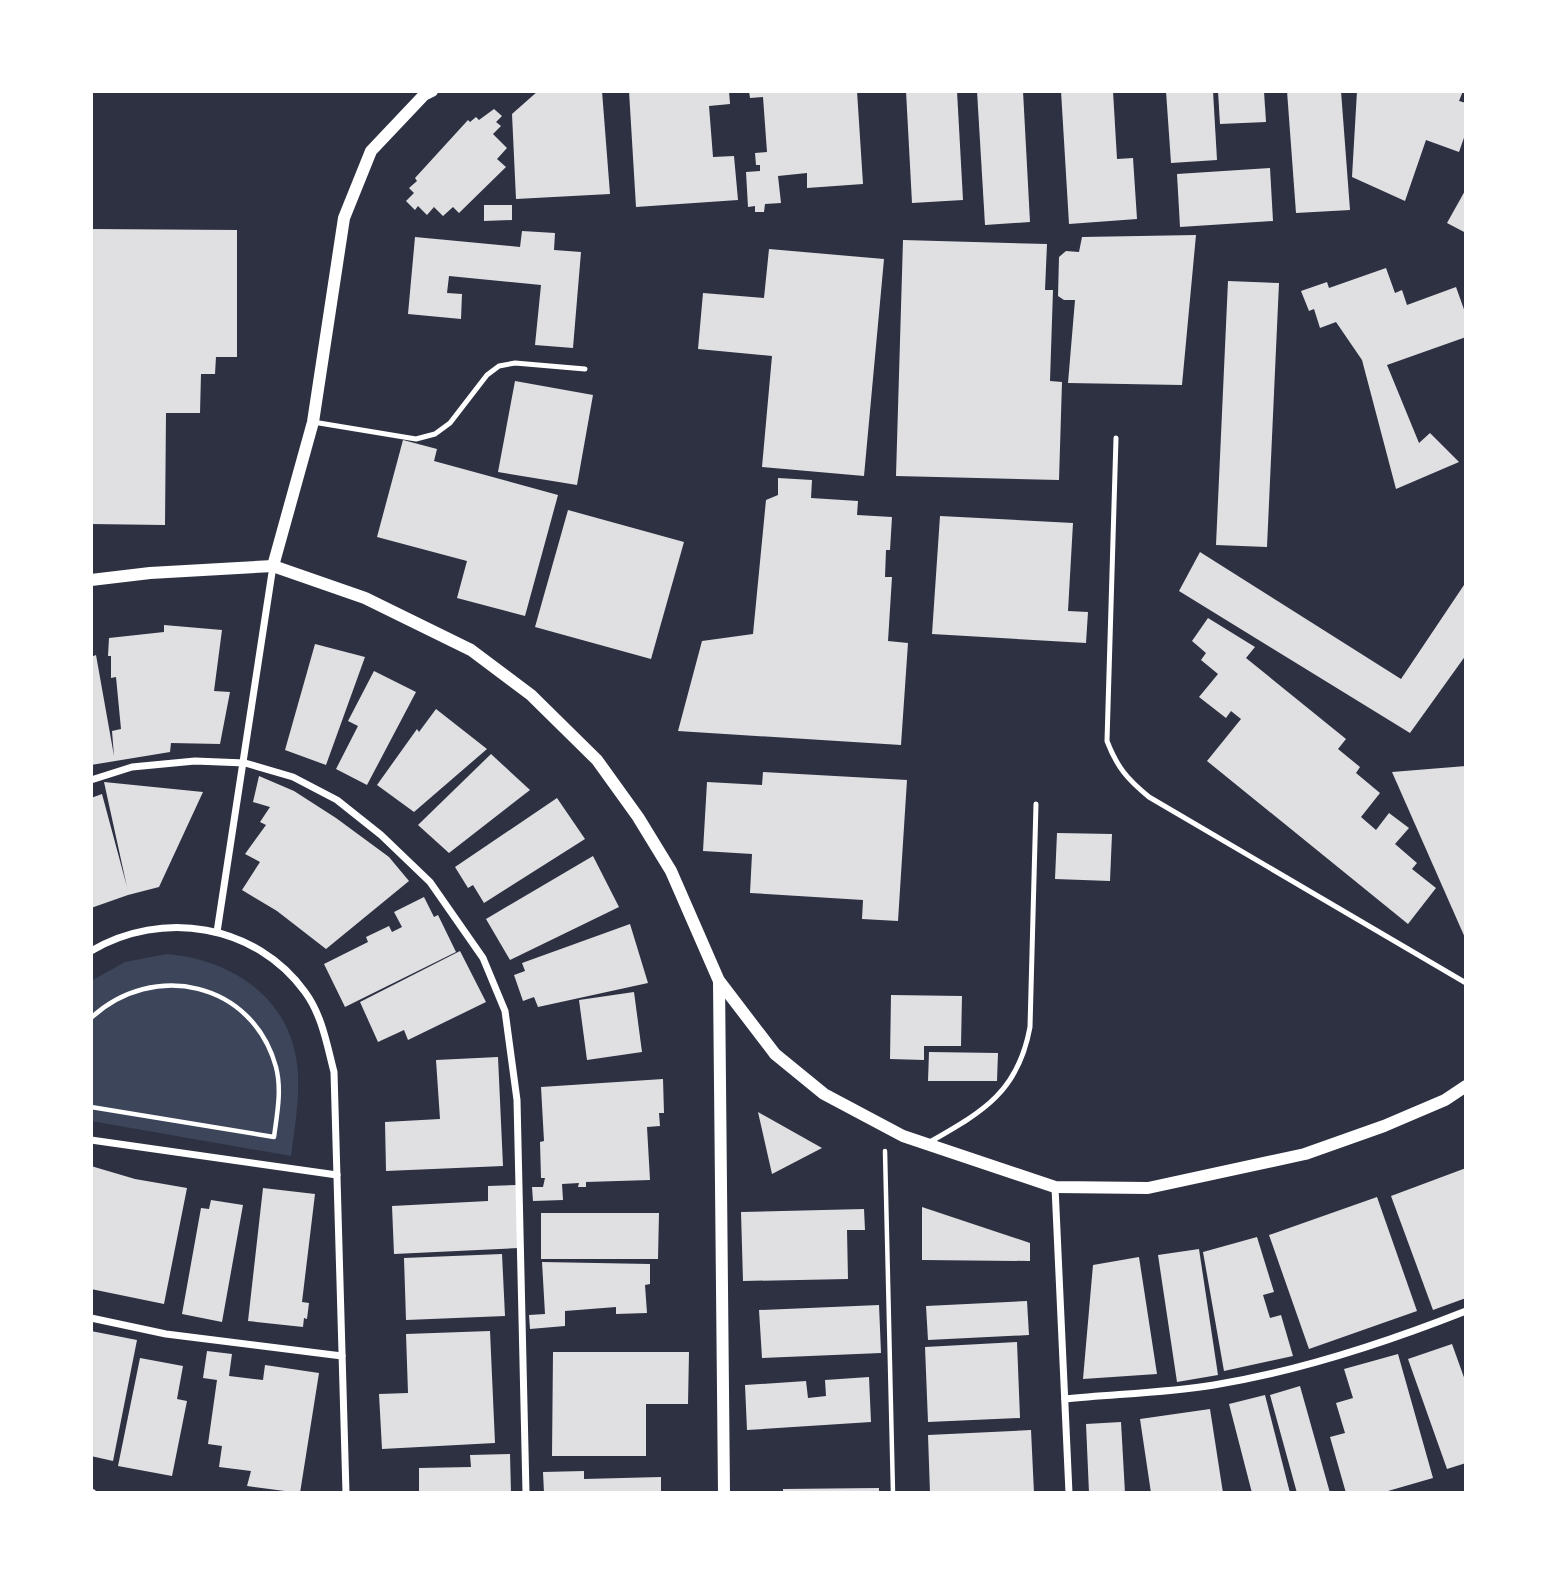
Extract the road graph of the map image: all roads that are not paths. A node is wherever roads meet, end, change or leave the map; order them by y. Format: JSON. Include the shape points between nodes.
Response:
{"nodes":[{"id":1,"x":432,"y":91,"type":"edge"},
{"id":2,"x":585,"y":369,"type":"dead end"},
{"id":3,"x":313,"y":422,"type":"junction"},
{"id":4,"x":1116,"y":438,"type":"dead end"},
{"id":5,"x":273,"y":566,"type":"junction"},
{"id":6,"x":91,"y":580,"type":"edge"},
{"id":7,"x":245,"y":763,"type":"junction"},
{"id":8,"x":91,"y":780,"type":"edge"},
{"id":9,"x":1036,"y":804,"type":"dead end"},
{"id":10,"x":217,"y":932,"type":"junction"},
{"id":11,"x":91,"y":951,"type":"edge"},
{"id":12,"x":719,"y":981,"type":"junction"},
{"id":13,"x":1466,"y":983,"type":"edge"},
{"id":14,"x":1466,"y":1086,"type":"edge"},
{"id":15,"x":91,"y":1140,"type":"edge"},
{"id":16,"x":926,"y":1144,"type":"junction"},
{"id":17,"x":337,"y":1175,"type":"junction"},
{"id":18,"x":1055,"y":1187,"type":"junction"},
{"id":19,"x":1466,"y":1311,"type":"edge"},
{"id":20,"x":91,"y":1318,"type":"edge"},
{"id":21,"x":342,"y":1356,"type":"junction"},
{"id":22,"x":1065,"y":1399,"type":"junction"},
{"id":23,"x":346,"y":1493,"type":"edge"},
{"id":24,"x":526,"y":1493,"type":"edge"},
{"id":25,"x":724,"y":1493,"type":"edge"},
{"id":26,"x":1069,"y":1493,"type":"edge"}],
"edges":[{"from":1,"to":3,"type":"street","via":[[371,151],[344,218]]},
{"from":2,"to":3,"type":"lane","via":[[515,363],[499,366],[450,423],[435,434],[416,439]]},
{"from":3,"to":5,"type":"street"},
{"from":4,"to":13,"type":"lane","via":[[1107,741],[1116,765],[1149,797]]},
{"from":5,"to":6,"type":"street"},
{"from":5,"to":7,"type":"street"},
{"from":5,"to":12,"type":"street","via":[[365,598],[471,650],[531,695],[597,760],[638,817],[671,871]]},
{"from":7,"to":8,"type":"street","via":[[195,761],[132,767]]},
{"from":7,"to":10,"type":"street"},
{"from":7,"to":24,"type":"street","via":[[293,777],[337,800],[391,844],[430,883],[483,958],[505,1011],[517,1100]]},
{"from":9,"to":16,"type":"lane","via":[[1026,1051],[1016,1074],[991,1101]]},
{"from":10,"to":11,"type":"street","via":[[148,929]]},
{"from":10,"to":17,"type":"street","via":[[249,944],[282,965],[307,994],[324,1031],[334,1072]]},
{"from":12,"to":16,"type":"street","via":[[775,1054],[824,1094]]},
{"from":12,"to":25,"type":"street"},
{"from":14,"to":18,"type":"street","via":[[1384,1126],[1305,1154],[1148,1188]]},
{"from":15,"to":17,"type":"street"},
{"from":16,"to":18,"type":"street"},
{"from":17,"to":21,"type":"street"},
{"from":18,"to":22,"type":"street"},
{"from":19,"to":22,"type":"street","via":[[1295,1368],[1213,1385]]},
{"from":20,"to":21,"type":"street","via":[[166,1334]]},
{"from":21,"to":23,"type":"street"},
{"from":22,"to":26,"type":"street"}]}
